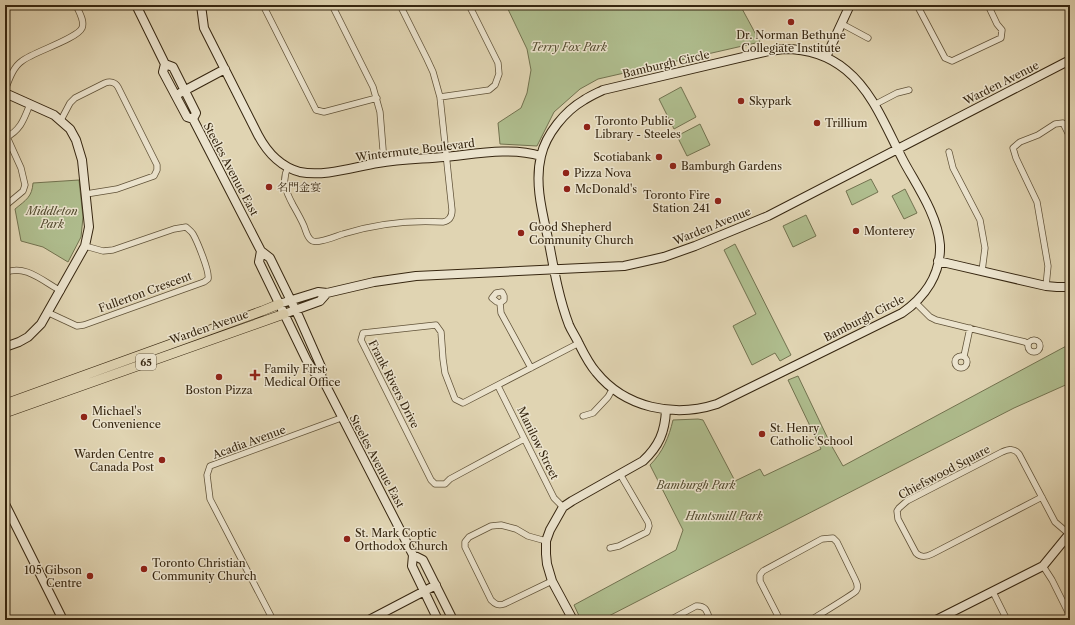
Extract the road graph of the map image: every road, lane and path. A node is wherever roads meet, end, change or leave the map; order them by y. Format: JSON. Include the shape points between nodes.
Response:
{"nodes":[{"id":1,"x":76,"y":5,"type":"edge"},
{"id":2,"x":136,"y":5,"type":"edge"},
{"id":3,"x":201,"y":5,"type":"edge"},
{"id":4,"x":264,"y":5,"type":"edge"},
{"id":5,"x":332,"y":5,"type":"edge"},
{"id":6,"x":400,"y":5,"type":"edge"},
{"id":7,"x":469,"y":5,"type":"edge"},
{"id":8,"x":850,"y":5,"type":"edge"},
{"id":9,"x":917,"y":5,"type":"edge"},
{"id":10,"x":988,"y":5,"type":"edge"},
{"id":11,"x":842,"y":24,"type":"junction"},
{"id":12,"x":868,"y":38,"type":"dead end"},
{"id":13,"x":826,"y":57,"type":"junction"},
{"id":14,"x":1070,"y":60,"type":"edge"},
{"id":15,"x":165,"y":64,"type":"junction"},
{"id":16,"x":225,"y":69,"type":"junction"},
{"id":17,"x":184,"y":90,"type":"junction"},
{"id":18,"x":908,"y":90,"type":"dead end"},
{"id":19,"x":5,"y":91,"type":"edge"},
{"id":20,"x":175,"y":95,"type":"junction"},
{"id":21,"x":440,"y":97,"type":"junction"},
{"id":22,"x":377,"y":98,"type":"junction"},
{"id":23,"x":30,"y":104,"type":"junction"},
{"id":24,"x":874,"y":105,"type":"junction"},
{"id":25,"x":193,"y":119,"type":"junction"},
{"id":26,"x":61,"y":120,"type":"junction"},
{"id":27,"x":6,"y":137,"type":"edge"},
{"id":28,"x":1070,"y":137,"type":"edge"},
{"id":29,"x":898,"y":149,"type":"junction"},
{"id":30,"x":949,"y":152,"type":"dead end"},
{"id":31,"x":541,"y":156,"type":"junction"},
{"id":32,"x":446,"y":157,"type":"junction"},
{"id":33,"x":384,"y":162,"type":"junction"},
{"id":34,"x":288,"y":167,"type":"junction"},
{"id":35,"x":86,"y":194,"type":"junction"},
{"id":36,"x":5,"y":206,"type":"edge"},
{"id":37,"x":85,"y":246,"type":"junction"},
{"id":38,"x":261,"y":250,"type":"junction"},
{"id":39,"x":938,"y":261,"type":"junction"},
{"id":40,"x":554,"y":269,"type":"junction"},
{"id":41,"x":982,"y":271,"type":"junction"},
{"id":42,"x":5,"y":273,"type":"edge"},
{"id":43,"x":1046,"y":286,"type":"junction"},
{"id":44,"x":1070,"y":287,"type":"edge"},
{"id":45,"x":60,"y":291,"type":"junction"},
{"id":46,"x":327,"y":293,"type":"junction"},
{"id":47,"x":290,"y":300,"type":"junction"},
{"id":48,"x":500,"y":303,"type":"dead end"},
{"id":49,"x":916,"y":303,"type":"junction"},
{"id":50,"x":279,"y":304,"type":"junction"},
{"id":51,"x":295,"y":310,"type":"junction"},
{"id":52,"x":49,"y":313,"type":"junction"},
{"id":53,"x":284,"y":314,"type":"junction"},
{"id":54,"x":970,"y":328,"type":"junction"},
{"id":55,"x":579,"y":343,"type":"junction"},
{"id":56,"x":1028,"y":344,"type":"dead end"},
{"id":57,"x":5,"y":347,"type":"edge"},
{"id":58,"x":964,"y":356,"type":"dead end"},
{"id":59,"x":531,"y":368,"type":"junction"},
{"id":60,"x":321,"y":376,"type":"junction"},
{"id":61,"x":498,"y":386,"type":"junction"},
{"id":62,"x":50,"y":388,"type":"junction"},
{"id":63,"x":613,"y":388,"type":"junction"},
{"id":64,"x":49,"y":397,"type":"junction"},
{"id":65,"x":5,"y":404,"type":"edge"},
{"id":66,"x":666,"y":410,"type":"junction"},
{"id":67,"x":5,"y":413,"type":"edge"},
{"id":68,"x":583,"y":416,"type":"dead end"},
{"id":69,"x":341,"y":418,"type":"junction"},
{"id":70,"x":1070,"y":419,"type":"edge"},
{"id":71,"x":1070,"y":427,"type":"edge"},
{"id":72,"x":524,"y":440,"type":"junction"},
{"id":73,"x":620,"y":474,"type":"junction"},
{"id":74,"x":1042,"y":497,"type":"junction"},
{"id":75,"x":563,"y":507,"type":"junction"},
{"id":76,"x":6,"y":508,"type":"edge"},
{"id":77,"x":1069,"y":533,"type":"edge"},
{"id":78,"x":546,"y":542,"type":"junction"},
{"id":79,"x":610,"y":548,"type":"dead end"},
{"id":80,"x":413,"y":555,"type":"junction"},
{"id":81,"x":1042,"y":566,"type":"junction"},
{"id":82,"x":552,"y":580,"type":"junction"},
{"id":83,"x":436,"y":585,"type":"junction"},
{"id":84,"x":424,"y":591,"type":"junction"},
{"id":85,"x":993,"y":592,"type":"junction"},
{"id":86,"x":1070,"y":616,"type":"edge"},
{"id":87,"x":63,"y":620,"type":"edge"},
{"id":88,"x":273,"y":620,"type":"edge"},
{"id":89,"x":369,"y":620,"type":"edge"},
{"id":90,"x":438,"y":620,"type":"edge"},
{"id":91,"x":453,"y":620,"type":"edge"},
{"id":92,"x":573,"y":620,"type":"edge"},
{"id":93,"x":670,"y":620,"type":"edge"},
{"id":94,"x":710,"y":620,"type":"edge"},
{"id":95,"x":780,"y":620,"type":"edge"},
{"id":96,"x":811,"y":620,"type":"edge"},
{"id":97,"x":936,"y":620,"type":"edge"},
{"id":98,"x":1007,"y":620,"type":"edge"}],
"edges":[{"from":1,"to":19,"type":"street","via":[[82,17],[81,30],[68,39],[23,60],[13,72]]},
{"from":2,"to":15,"type":"street","name":"Steeles Avenue East"},
{"from":3,"to":16,"type":"street","name":"Wintermute Boulevard","via":[[204,28]]},
{"from":4,"to":22,"type":"street","via":[[316,110],[324,112]]},
{"from":5,"to":22,"type":"street"},
{"from":6,"to":21,"type":"street","via":[[430,66]]},
{"from":7,"to":21,"type":"street","via":[[498,63],[499,74],[495,85],[489,90]]},
{"from":8,"to":11,"type":"street"},
{"from":9,"to":10,"type":"street","via":[[945,58],[952,61],[1001,38],[1002,30]]},
{"from":11,"to":12,"type":"street"},
{"from":11,"to":13,"type":"street"},
{"from":13,"to":24,"type":"street","name":"Bamburgh Circle","via":[[858,81]]},
{"from":13,"to":31,"type":"street","name":"Bamburgh Circle","via":[[799,50],[769,51],[603,90],[572,109],[554,127]]},
{"from":14,"to":29,"type":"street","name":"Warden Avenue"},
{"from":15,"to":17,"type":"street","name":"Steeles Avenue East","via":[[173,67]]},
{"from":15,"to":20,"type":"street","name":"Steeles Avenue East","via":[[163,72]]},
{"from":16,"to":17,"type":"street"},
{"from":16,"to":34,"type":"street","name":"Wintermute Boulevard","via":[[261,142],[272,156]]},
{"from":17,"to":20,"type":"street"},
{"from":17,"to":25,"type":"street","name":"Steeles Avenue East","via":[[196,113]]},
{"from":18,"to":24,"type":"street"},
{"from":19,"to":23,"type":"street"},
{"from":20,"to":25,"type":"street","name":"Steeles Avenue East","via":[[187,117]]},
{"from":21,"to":32,"type":"street"},
{"from":22,"to":33,"type":"street"},
{"from":23,"to":26,"type":"street","via":[[46,110]]},
{"from":23,"to":27,"type":"street","via":[[21,126]]},
{"from":24,"to":29,"type":"street","name":"Bamburgh Circle"},
{"from":25,"to":38,"type":"street","name":"Steeles Avenue East"},
{"from":26,"to":35,"type":"street","via":[[70,129],[80,150]]},
{"from":26,"to":35,"type":"street","via":[[75,98],[109,81],[113,82],[118,87],[157,165],[154,176],[117,188]]},
{"from":27,"to":36,"type":"street","via":[[21,168],[25,185]]},
{"from":28,"to":43,"type":"street","via":[[1062,123],[1055,124],[1038,135],[1017,143],[1013,148],[1037,202],[1048,266]]},
{"from":29,"to":39,"type":"street","name":"Bamburgh Circle","via":[[936,222],[940,245]]},
{"from":29,"to":40,"type":"street","name":"Warden Avenue","via":[[768,216],[664,258],[624,266]]},
{"from":30,"to":41,"type":"street","via":[[953,168],[980,220],[986,248]]},
{"from":31,"to":32,"type":"street","name":"Wintermute Boulevard","via":[[489,152]]},
{"from":31,"to":40,"type":"street","name":"Bamburgh Circle","via":[[538,182]]},
{"from":32,"to":33,"type":"street","name":"Wintermute Boulevard"},
{"from":32,"to":34,"type":"street","via":[[452,212],[448,220],[384,225],[352,231],[318,242],[311,240],[307,235],[286,192],[284,178]]},
{"from":33,"to":34,"type":"street","name":"Wintermute Boulevard","via":[[322,173],[308,173]]},
{"from":35,"to":37,"type":"street","via":[[89,227]]},
{"from":37,"to":45,"type":"street"},
{"from":37,"to":52,"type":"street","name":"Fullerton Crescent","via":[[103,251],[113,250],[174,229],[186,228],[193,234],[209,276],[195,285],[84,325],[77,326]]},
{"from":38,"to":47,"type":"street","name":"Steeles Avenue East","via":[[270,258]]},
{"from":38,"to":50,"type":"street","name":"Steeles Avenue East","via":[[259,262]]},
{"from":39,"to":41,"type":"street"},
{"from":39,"to":49,"type":"street","name":"Bamburgh Circle","via":[[934,280]]},
{"from":40,"to":46,"type":"street","name":"Warden Avenue","via":[[401,277]]},
{"from":40,"to":55,"type":"street","name":"Bamburgh Circle","via":[[565,313]]},
{"from":41,"to":43,"type":"street"},
{"from":42,"to":45,"type":"street","via":[[21,270]]},
{"from":43,"to":44,"type":"street"},
{"from":45,"to":52,"type":"street"},
{"from":46,"to":47,"type":"street","name":"Warden Avenue","via":[[318,292]]},
{"from":46,"to":51,"type":"street","name":"Warden Avenue","via":[[320,301]]},
{"from":47,"to":50,"type":"street","name":"Warden Avenue","number":"65"},
{"from":47,"to":51,"type":"street","name":"Steeles Avenue East"},
{"from":48,"to":59,"type":"street","via":[[503,319]]},
{"from":49,"to":54,"type":"street","via":[[933,318]]},
{"from":49,"to":66,"type":"street","name":"Bamburgh Circle","via":[[902,313],[841,344],[717,404],[692,410]]},
{"from":50,"to":53,"type":"street","name":"Steeles Avenue East"},
{"from":50,"to":62,"type":"main road","name":"Warden Avenue","number":"65"},
{"from":51,"to":53,"type":"street","name":"Warden Avenue"},
{"from":51,"to":60,"type":"street","name":"Steeles Avenue East","via":[[322,369]]},
{"from":52,"to":57,"type":"street","via":[[28,337]]},
{"from":53,"to":60,"type":"street","name":"Steeles Avenue East","via":[[307,361],[314,372]]},
{"from":53,"to":64,"type":"main road","name":"Warden Avenue","number":"65"},
{"from":54,"to":56,"type":"street"},
{"from":54,"to":58,"type":"street"},
{"from":55,"to":59,"type":"street","name":"Frank Rivers Drive"},
{"from":55,"to":63,"type":"street","name":"Bamburgh Circle","via":[[595,371]]},
{"from":59,"to":61,"type":"street","name":"Frank Rivers Drive"},
{"from":60,"to":69,"type":"street","name":"Steeles Avenue East"},
{"from":61,"to":72,"type":"street","name":"Manilow Street"},
{"from":61,"to":72,"type":"street","name":"Frank Rivers Drive","via":[[466,402],[457,401],[445,373],[441,332],[436,325],[363,333],[361,340],[435,484],[445,484]]},
{"from":62,"to":64,"type":"street"},
{"from":62,"to":65,"type":"main road","name":"Warden Avenue","number":"65"},
{"from":63,"to":66,"type":"street","name":"Bamburgh Circle","via":[[638,403]]},
{"from":63,"to":68,"type":"street","via":[[593,413]]},
{"from":64,"to":67,"type":"main road","name":"Warden Avenue","number":"65"},
{"from":66,"to":73,"type":"street","via":[[664,429],[656,446],[643,461]]},
{"from":69,"to":80,"type":"street","name":"Steeles Avenue East"},
{"from":69,"to":88,"type":"street","name":"Acadia Avenue","via":[[210,466],[207,475],[210,499]]},
{"from":70,"to":71,"type":"street"},
{"from":72,"to":75,"type":"street","name":"Manilow Street","via":[[554,498]]},
{"from":73,"to":75,"type":"street"},
{"from":73,"to":79,"type":"street","via":[[649,526],[647,532]]},
{"from":74,"to":74,"type":"street","name":"Chiefswood Square","via":[[1019,454],[1016,450],[1009,449],[907,501],[899,508],[898,519],[916,553],[924,557]]},
{"from":74,"to":77,"type":"street","name":"Chiefswood Square","via":[[1055,522]]},
{"from":75,"to":78,"type":"street"},
{"from":76,"to":87,"type":"street"},
{"from":77,"to":81,"type":"street"},
{"from":78,"to":82,"type":"street","via":[[547,564]]},
{"from":78,"to":82,"type":"street","via":[[528,536],[516,528],[501,525],[491,526],[469,537],[465,547],[491,600],[498,605]]},
{"from":80,"to":83,"type":"street","name":"Steeles Avenue East","via":[[423,560]]},
{"from":80,"to":84,"type":"street","name":"Steeles Avenue East","via":[[412,566]]},
{"from":81,"to":85,"type":"street"},
{"from":81,"to":86,"type":"street"},
{"from":82,"to":92,"type":"street"},
{"from":83,"to":84,"type":"street"},
{"from":83,"to":91,"type":"street","name":"Steeles Avenue East"},
{"from":84,"to":89,"type":"street"},
{"from":84,"to":90,"type":"street","name":"Steeles Avenue East"},
{"from":85,"to":97,"type":"street"},
{"from":85,"to":98,"type":"street"},
{"from":93,"to":94,"type":"street","via":[[700,605],[705,608]]},
{"from":95,"to":96,"type":"street","via":[[760,581],[760,575],[763,571],[829,537],[838,542],[858,585],[852,595]]}]}
